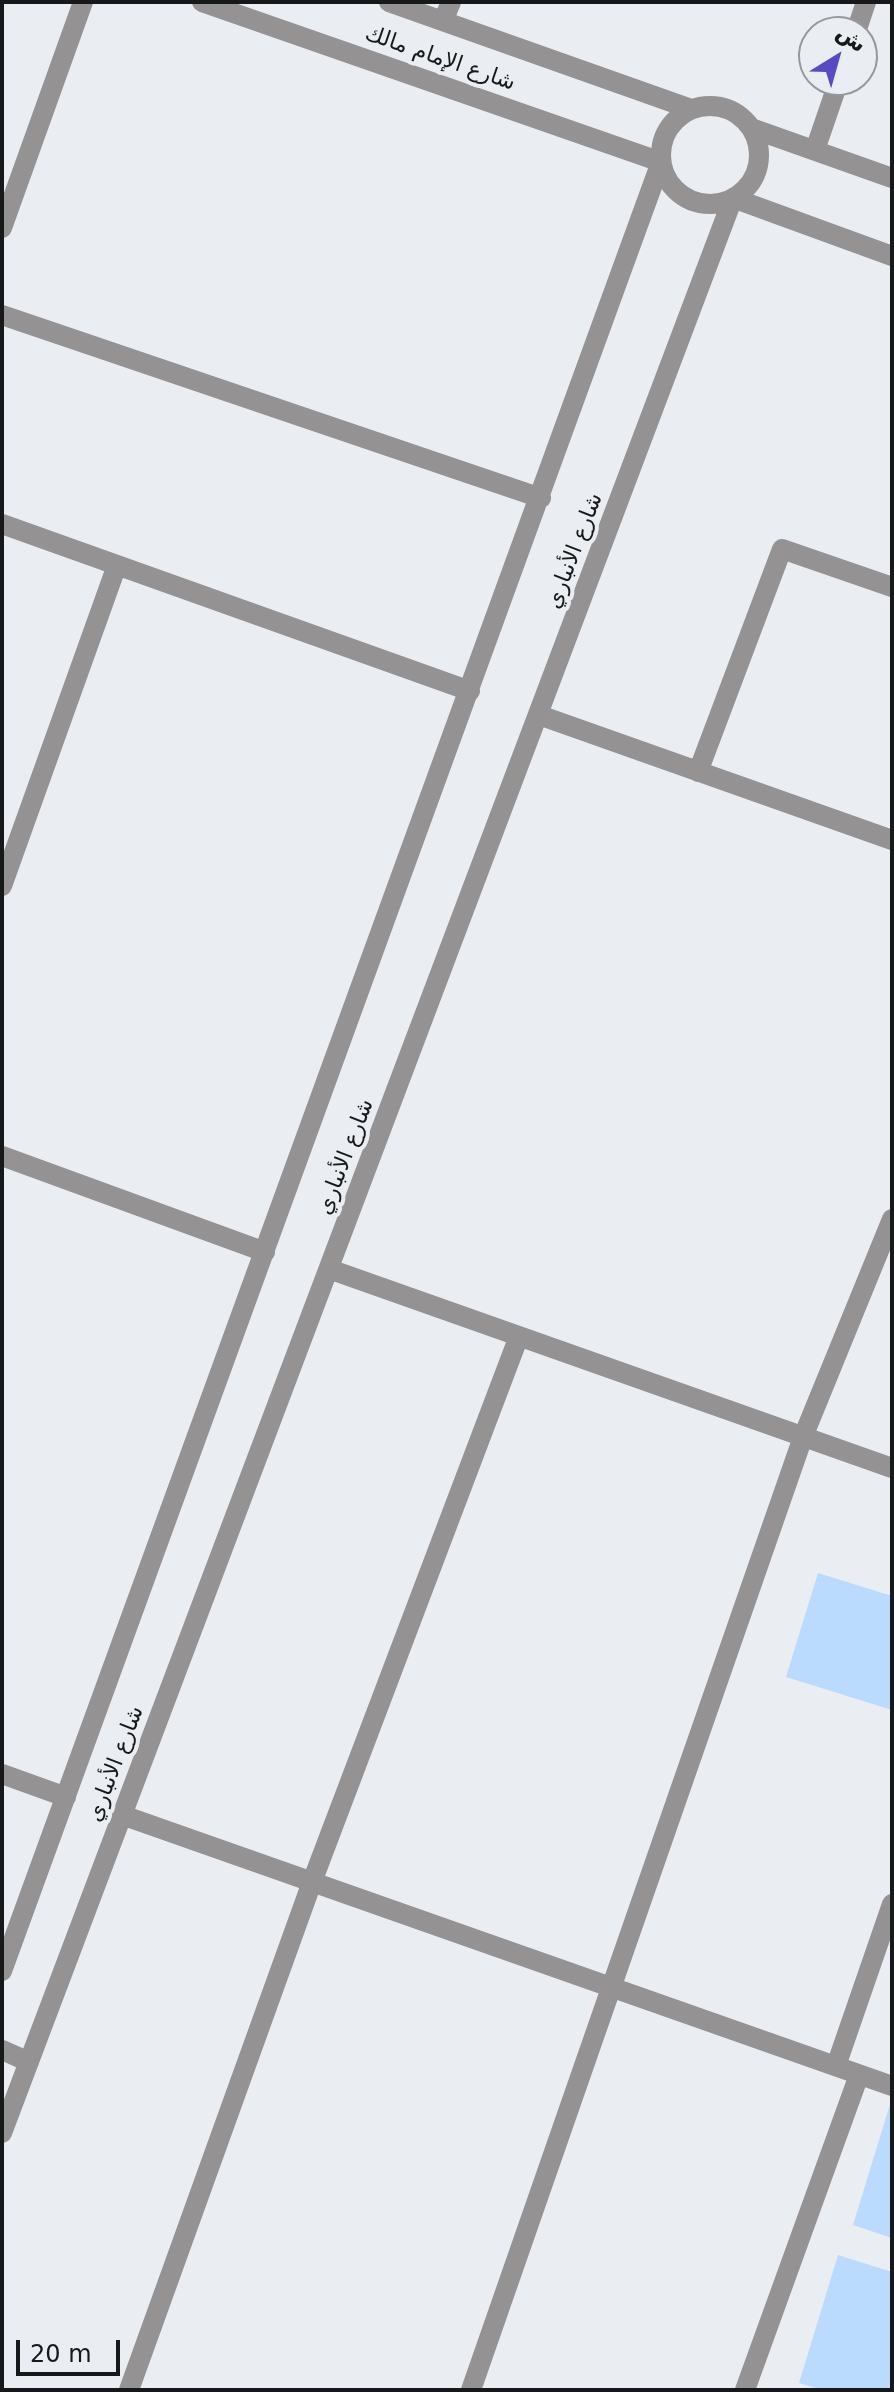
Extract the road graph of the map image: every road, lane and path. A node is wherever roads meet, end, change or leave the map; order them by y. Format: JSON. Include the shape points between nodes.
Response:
{"nodes":[{"id":1,"x":83,"y":2,"type":"edge"},
{"id":2,"x":202,"y":2,"type":"edge"},
{"id":3,"x":389,"y":2,"type":"edge"},
{"id":4,"x":447,"y":12,"type":"edge"},
{"id":5,"x":834,"y":96,"type":"edge"},
{"id":6,"x":691,"y":109,"type":"junction"},
{"id":7,"x":751,"y":128,"type":"junction"},
{"id":8,"x":815,"y":150,"type":"junction"},
{"id":9,"x":661,"y":162,"type":"junction"},
{"id":10,"x":892,"y":178,"type":"edge"},
{"id":11,"x":733,"y":198,"type":"junction"},
{"id":12,"x":2,"y":228,"type":"edge"},
{"id":13,"x":892,"y":256,"type":"edge"},
{"id":14,"x":2,"y":315,"type":"edge"},
{"id":15,"x":541,"y":498,"type":"junction"},
{"id":16,"x":2,"y":524,"type":"edge"},
{"id":17,"x":117,"y":565,"type":"junction"},
{"id":18,"x":892,"y":587,"type":"edge"},
{"id":19,"x":470,"y":691,"type":"junction"},
{"id":20,"x":539,"y":715,"type":"junction"},
{"id":21,"x":698,"y":772,"type":"junction"},
{"id":22,"x":892,"y":840,"type":"edge"},
{"id":23,"x":2,"y":886,"type":"edge"},
{"id":24,"x":2,"y":1156,"type":"edge"},
{"id":25,"x":892,"y":1219,"type":"edge"},
{"id":26,"x":265,"y":1252,"type":"junction"},
{"id":27,"x":329,"y":1269,"type":"junction"},
{"id":28,"x":519,"y":1336,"type":"junction"},
{"id":29,"x":803,"y":1437,"type":"junction"},
{"id":30,"x":892,"y":1468,"type":"edge"},
{"id":31,"x":2,"y":1774,"type":"edge"},
{"id":32,"x":66,"y":1797,"type":"junction"},
{"id":33,"x":122,"y":1815,"type":"junction"},
{"id":34,"x":312,"y":1882,"type":"junction"},
{"id":35,"x":892,"y":1904,"type":"edge"},
{"id":36,"x":2,"y":1971,"type":"edge"},
{"id":37,"x":611,"y":1988,"type":"junction"},
{"id":38,"x":2,"y":2050,"type":"edge"},
{"id":39,"x":29,"y":2062,"type":"junction"},
{"id":40,"x":836,"y":2066,"type":"junction"},
{"id":41,"x":859,"y":2075,"type":"junction"},
{"id":42,"x":892,"y":2086,"type":"edge"},
{"id":43,"x":2,"y":2133,"type":"edge"},
{"id":44,"x":129,"y":2390,"type":"edge"},
{"id":45,"x":471,"y":2390,"type":"edge"},
{"id":46,"x":745,"y":2390,"type":"edge"}],
"edges":[{"from":1,"to":12,"type":"street"},
{"from":2,"to":9,"type":"street","name":"شارع الإمام مالك"},
{"from":3,"to":4,"type":"street","name":"شارع الإمام مالك"},
{"from":4,"to":6,"type":"street","name":"شارع الإمام مالك"},
{"from":5,"to":8,"type":"street"},
{"from":6,"to":7,"type":"street","via":[[724,108]]},
{"from":6,"to":9,"type":"street","via":[[666,132]]},
{"from":7,"to":8,"type":"street"},
{"from":7,"to":11,"type":"street","via":[[759,160],[754,177]]},
{"from":8,"to":10,"type":"street"},
{"from":9,"to":11,"type":"street","via":[[675,189],[688,198],[703,203]]},
{"from":9,"to":15,"type":"street","name":"شارع الأنباري"},
{"from":11,"to":13,"type":"street"},
{"from":11,"to":20,"type":"street","name":"شارع الأنباري"},
{"from":14,"to":15,"type":"street"},
{"from":15,"to":19,"type":"street","name":"شارع الأنباري"},
{"from":16,"to":17,"type":"street"},
{"from":17,"to":19,"type":"street"},
{"from":17,"to":23,"type":"street"},
{"from":18,"to":21,"type":"street","via":[[782,549]]},
{"from":19,"to":26,"type":"street","name":"شارع الأنباري"},
{"from":20,"to":21,"type":"street"},
{"from":20,"to":27,"type":"street","name":"شارع الأنباري"},
{"from":21,"to":22,"type":"street"},
{"from":24,"to":26,"type":"street"},
{"from":25,"to":29,"type":"street"},
{"from":26,"to":32,"type":"street","name":"شارع الأنباري"},
{"from":27,"to":28,"type":"street"},
{"from":27,"to":33,"type":"street","name":"شارع الأنباري"},
{"from":28,"to":29,"type":"street"},
{"from":28,"to":34,"type":"street"},
{"from":29,"to":30,"type":"street"},
{"from":29,"to":37,"type":"street"},
{"from":31,"to":32,"type":"street"},
{"from":32,"to":36,"type":"street","name":"شارع الأنباري"},
{"from":33,"to":34,"type":"street"},
{"from":33,"to":39,"type":"street","name":"شارع الأنباري"},
{"from":34,"to":37,"type":"street"},
{"from":34,"to":44,"type":"street"},
{"from":35,"to":40,"type":"street"},
{"from":37,"to":40,"type":"street"},
{"from":37,"to":45,"type":"street"},
{"from":38,"to":39,"type":"street"},
{"from":39,"to":43,"type":"street","name":"شارع الأنباري"},
{"from":40,"to":41,"type":"street"},
{"from":41,"to":42,"type":"street"},
{"from":41,"to":46,"type":"street"}]}
